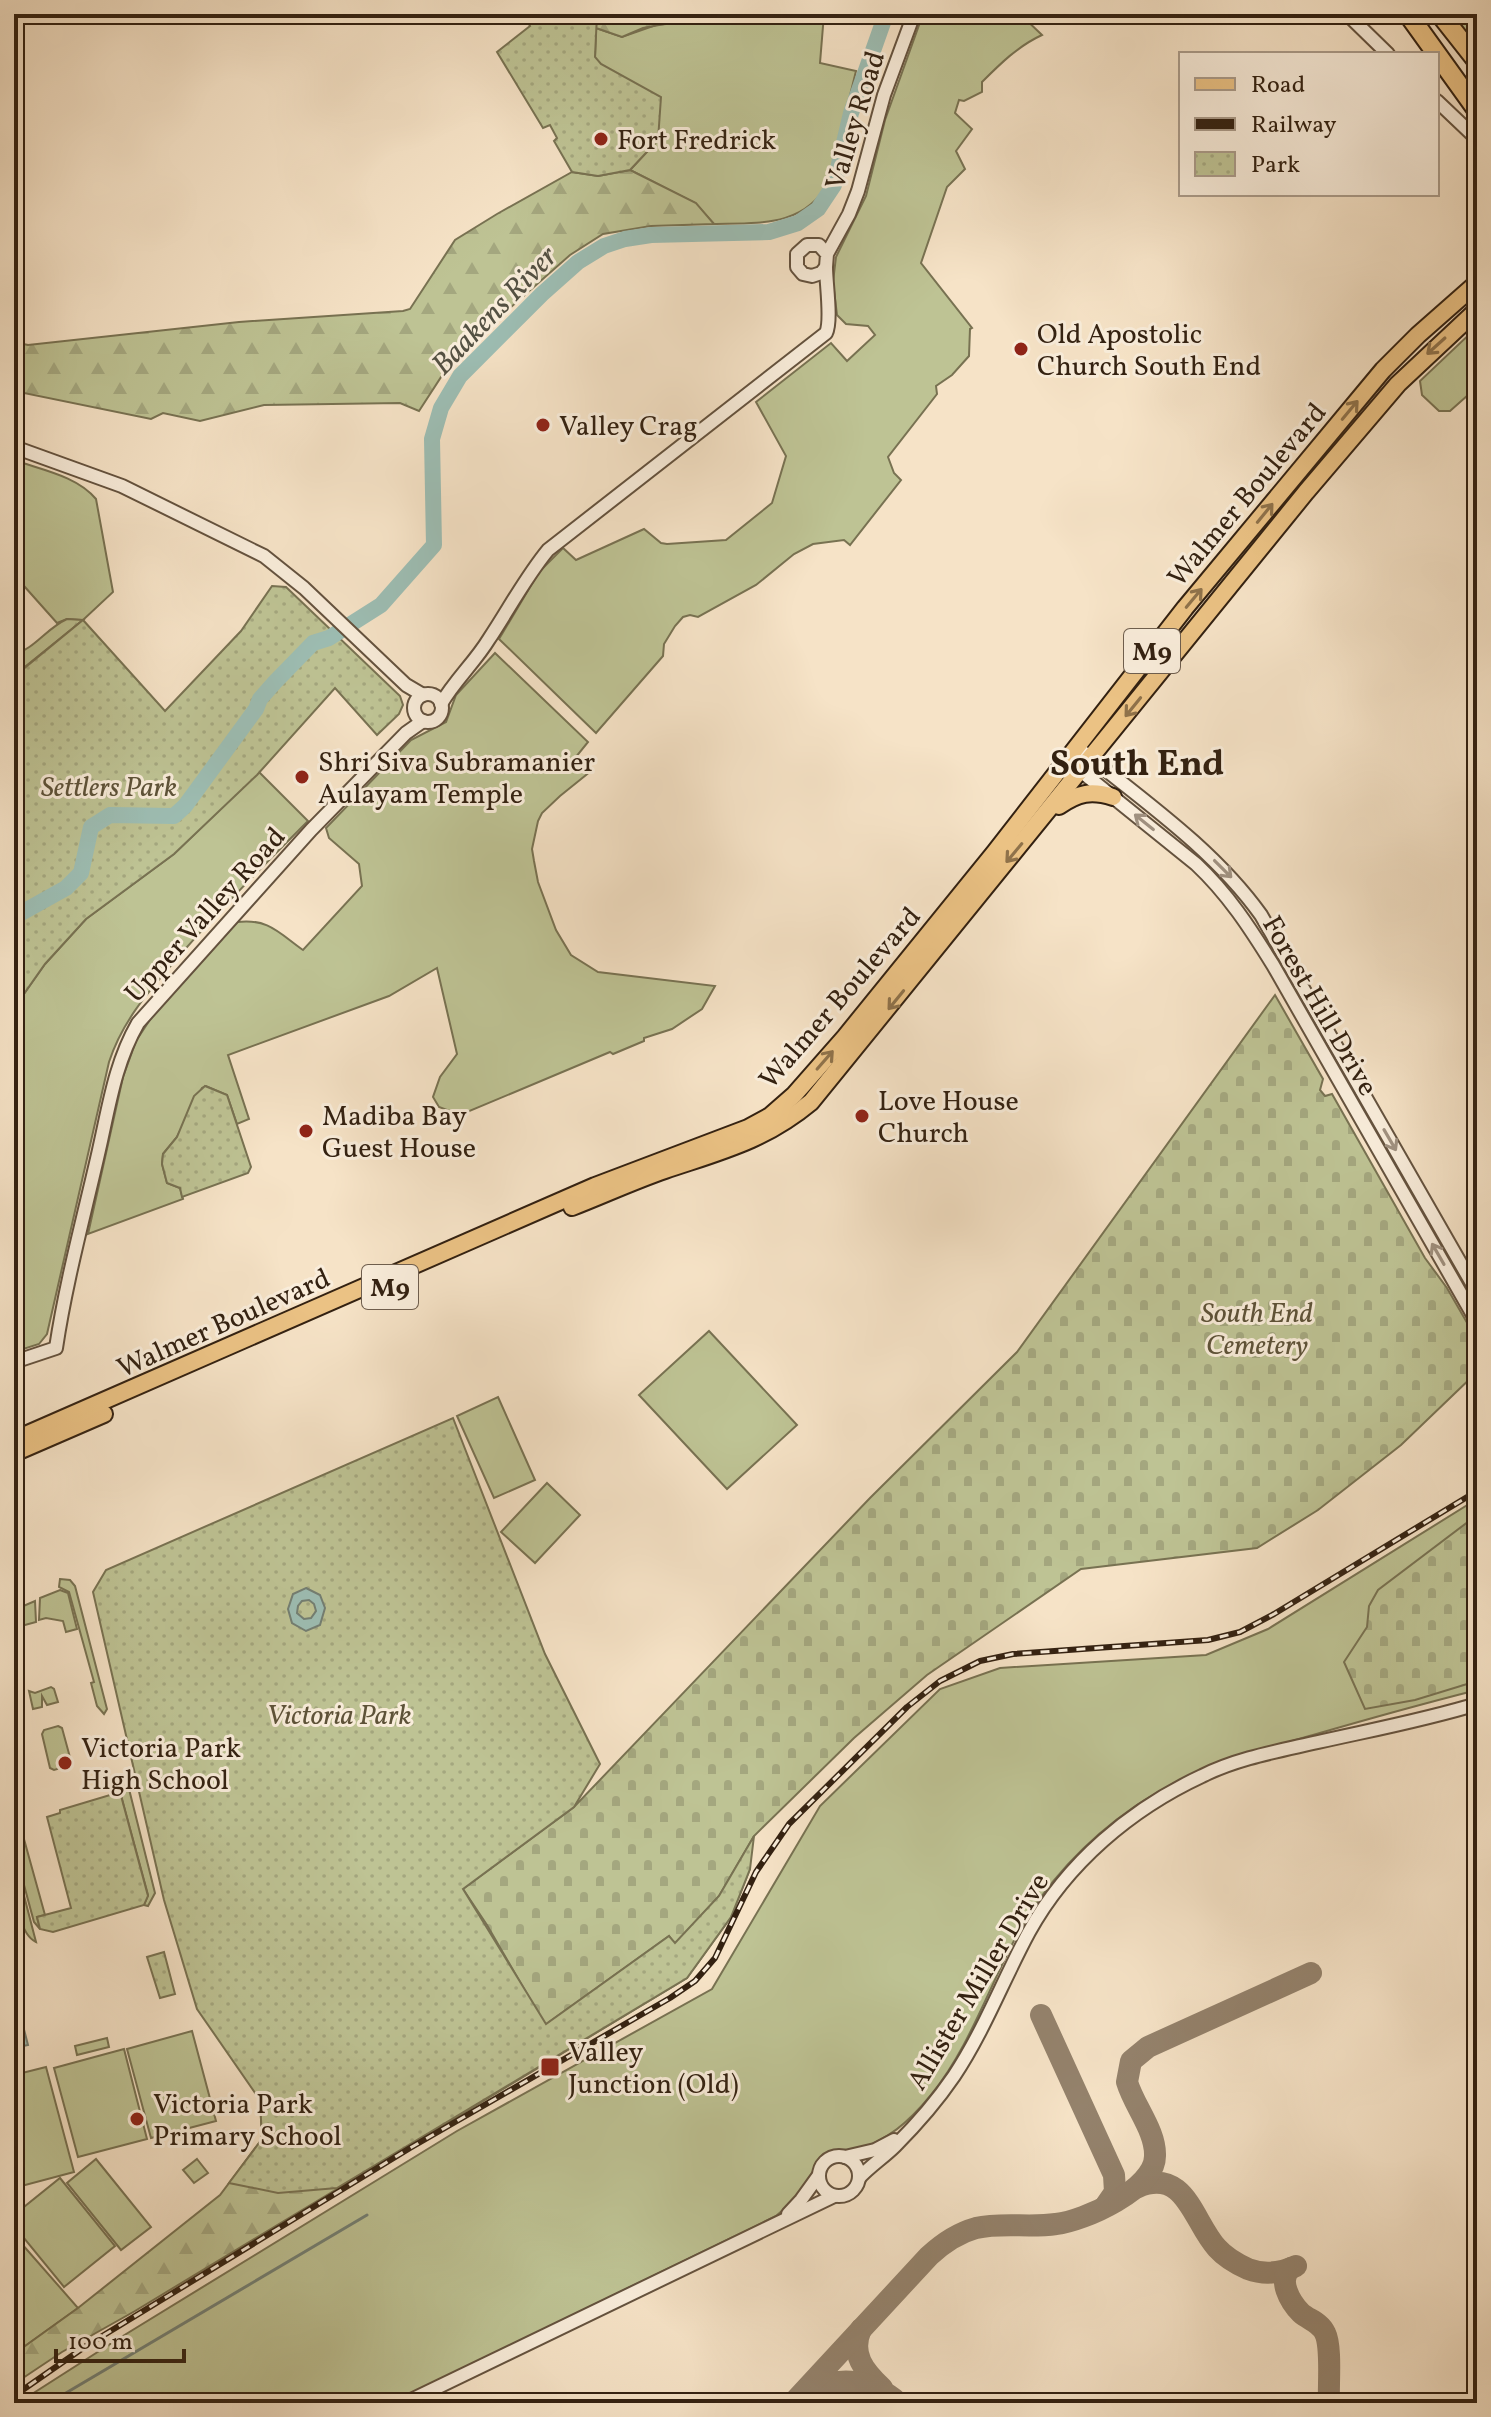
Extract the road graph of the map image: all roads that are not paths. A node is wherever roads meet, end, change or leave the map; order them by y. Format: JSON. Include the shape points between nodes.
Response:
{"nodes":[{"id":1,"x":914,"y":14,"type":"edge"},
{"id":2,"x":1347,"y":14,"type":"edge"},
{"id":3,"x":1408,"y":14,"type":"edge"},
{"id":4,"x":1440,"y":14,"type":"edge"},
{"id":5,"x":1386,"y":52,"type":"edge"},
{"id":6,"x":1435,"y":52,"type":"edge"},
{"id":7,"x":1439,"y":57,"type":"edge"},
{"id":8,"x":1477,"y":61,"type":"edge"},
{"id":9,"x":1439,"y":103,"type":"edge"},
{"id":10,"x":1477,"y":110,"type":"edge"},
{"id":11,"x":1477,"y":139,"type":"edge"},
{"id":12,"x":835,"y":237,"type":"junction"},
{"id":13,"x":816,"y":244,"type":"junction"},
{"id":14,"x":827,"y":260,"type":"junction"},
{"id":15,"x":812,"y":276,"type":"junction"},
{"id":16,"x":1477,"y":283,"type":"edge"},
{"id":17,"x":826,"y":300,"type":"junction"},
{"id":18,"x":1477,"y":310,"type":"edge"},
{"id":19,"x":14,"y":447,"type":"edge"},
{"id":20,"x":425,"y":706,"type":"junction"},
{"id":21,"x":1072,"y":754,"type":"junction"},
{"id":22,"x":1086,"y":765,"type":"junction"},
{"id":23,"x":1113,"y":797,"type":"junction"},
{"id":24,"x":1047,"y":813,"type":"junction"},
{"id":25,"x":1477,"y":1292,"type":"edge"},
{"id":26,"x":1477,"y":1322,"type":"edge"},
{"id":27,"x":14,"y":1362,"type":"edge"},
{"id":28,"x":14,"y":1440,"type":"edge"},
{"id":29,"x":14,"y":1453,"type":"edge"},
{"id":30,"x":1477,"y":1704,"type":"edge"},
{"id":31,"x":913,"y":2126,"type":"junction"},
{"id":32,"x":845,"y":2157,"type":"junction"},
{"id":33,"x":819,"y":2175,"type":"junction"},
{"id":34,"x":859,"y":2178,"type":"junction"},
{"id":35,"x":834,"y":2196,"type":"junction"},
{"id":36,"x":783,"y":2219,"type":"junction"},
{"id":37,"x":405,"y":2403,"type":"edge"}],
"edges":[{"from":1,"to":12,"type":"street","name":"Valley Road","via":[[884,95],[858,191]]},
{"from":2,"to":5,"type":"street"},
{"from":3,"to":6,"type":"highway"},
{"from":4,"to":8,"type":"highway"},
{"from":7,"to":10,"type":"highway"},
{"from":9,"to":11,"type":"street"},
{"from":12,"to":13,"type":"street"},
{"from":12,"to":14,"type":"street","name":"Valley Road"},
{"from":13,"to":14,"type":"street"},
{"from":13,"to":15,"type":"street","via":[[803,247],[796,258],[800,271]]},
{"from":14,"to":15,"type":"street","via":[[821,273]]},
{"from":14,"to":17,"type":"street","name":"Upper Valley Road"},
{"from":15,"to":17,"type":"street"},
{"from":21,"to":16,"type":"main road","name":"Walmer Boulevard","number":"M9","one_way":true,"via":[[1185,608],[1383,370]]},
{"from":17,"to":20,"type":"street","name":"Upper Valley Road","via":[[829,327],[819,340],[548,550],[488,641],[451,686]]},
{"from":18,"to":22,"type":"main road","name":"Walmer Boulevard","number":"M9","one_way":true,"via":[[1398,384]]},
{"from":19,"to":20,"type":"street","via":[[104,478],[239,542],[283,569]]},
{"from":20,"to":27,"type":"street","name":"Upper Valley Road","via":[[134,1030],[119,1061],[71,1260],[56,1348]]},
{"from":21,"to":22,"type":"street","name":"Forest Hill Drive"},
{"from":28,"to":21,"type":"main road","name":"Walmer Boulevard","number":"M9","one_way":true,"via":[[595,1186],[770,1116],[845,1037]]},
{"from":22,"to":23,"type":"street","name":"Forest Hill Drive"},
{"from":22,"to":24,"type":"main road","name":"Walmer Boulevard","number":"M9"},
{"from":22,"to":25,"type":"street","name":"Forest Hill Drive","one_way":true,"via":[[1209,856],[1243,890]]},
{"from":23,"to":24,"type":"main road","via":[[1084,793]]},
{"from":26,"to":23,"type":"street","name":"Forest Hill Drive","one_way":true,"via":[[1239,912],[1196,864]]},
{"from":24,"to":29,"type":"main road","name":"Walmer Boulevard","number":"M9","one_way":true,"via":[[811,1102],[771,1131],[551,1216]]},
{"from":30,"to":31,"type":"street","name":"Allister Miller Drive","via":[[1224,1766],[1136,1814],[1089,1854],[1051,1897],[972,2047]]},
{"from":31,"to":32,"type":"street","name":"Allister Miller Drive","via":[[875,2150]]},
{"from":31,"to":34,"type":"street","name":"Allister Miller Drive"},
{"from":32,"to":33,"type":"street","via":[[827,2159]]},
{"from":32,"to":34,"type":"street","via":[[856,2165]]},
{"from":33,"to":35,"type":"street","via":[[821,2186]]},
{"from":33,"to":36,"type":"street"},
{"from":34,"to":35,"type":"street","via":[[851,2193]]},
{"from":35,"to":36,"type":"street"},
{"from":36,"to":37,"type":"street"}]}
